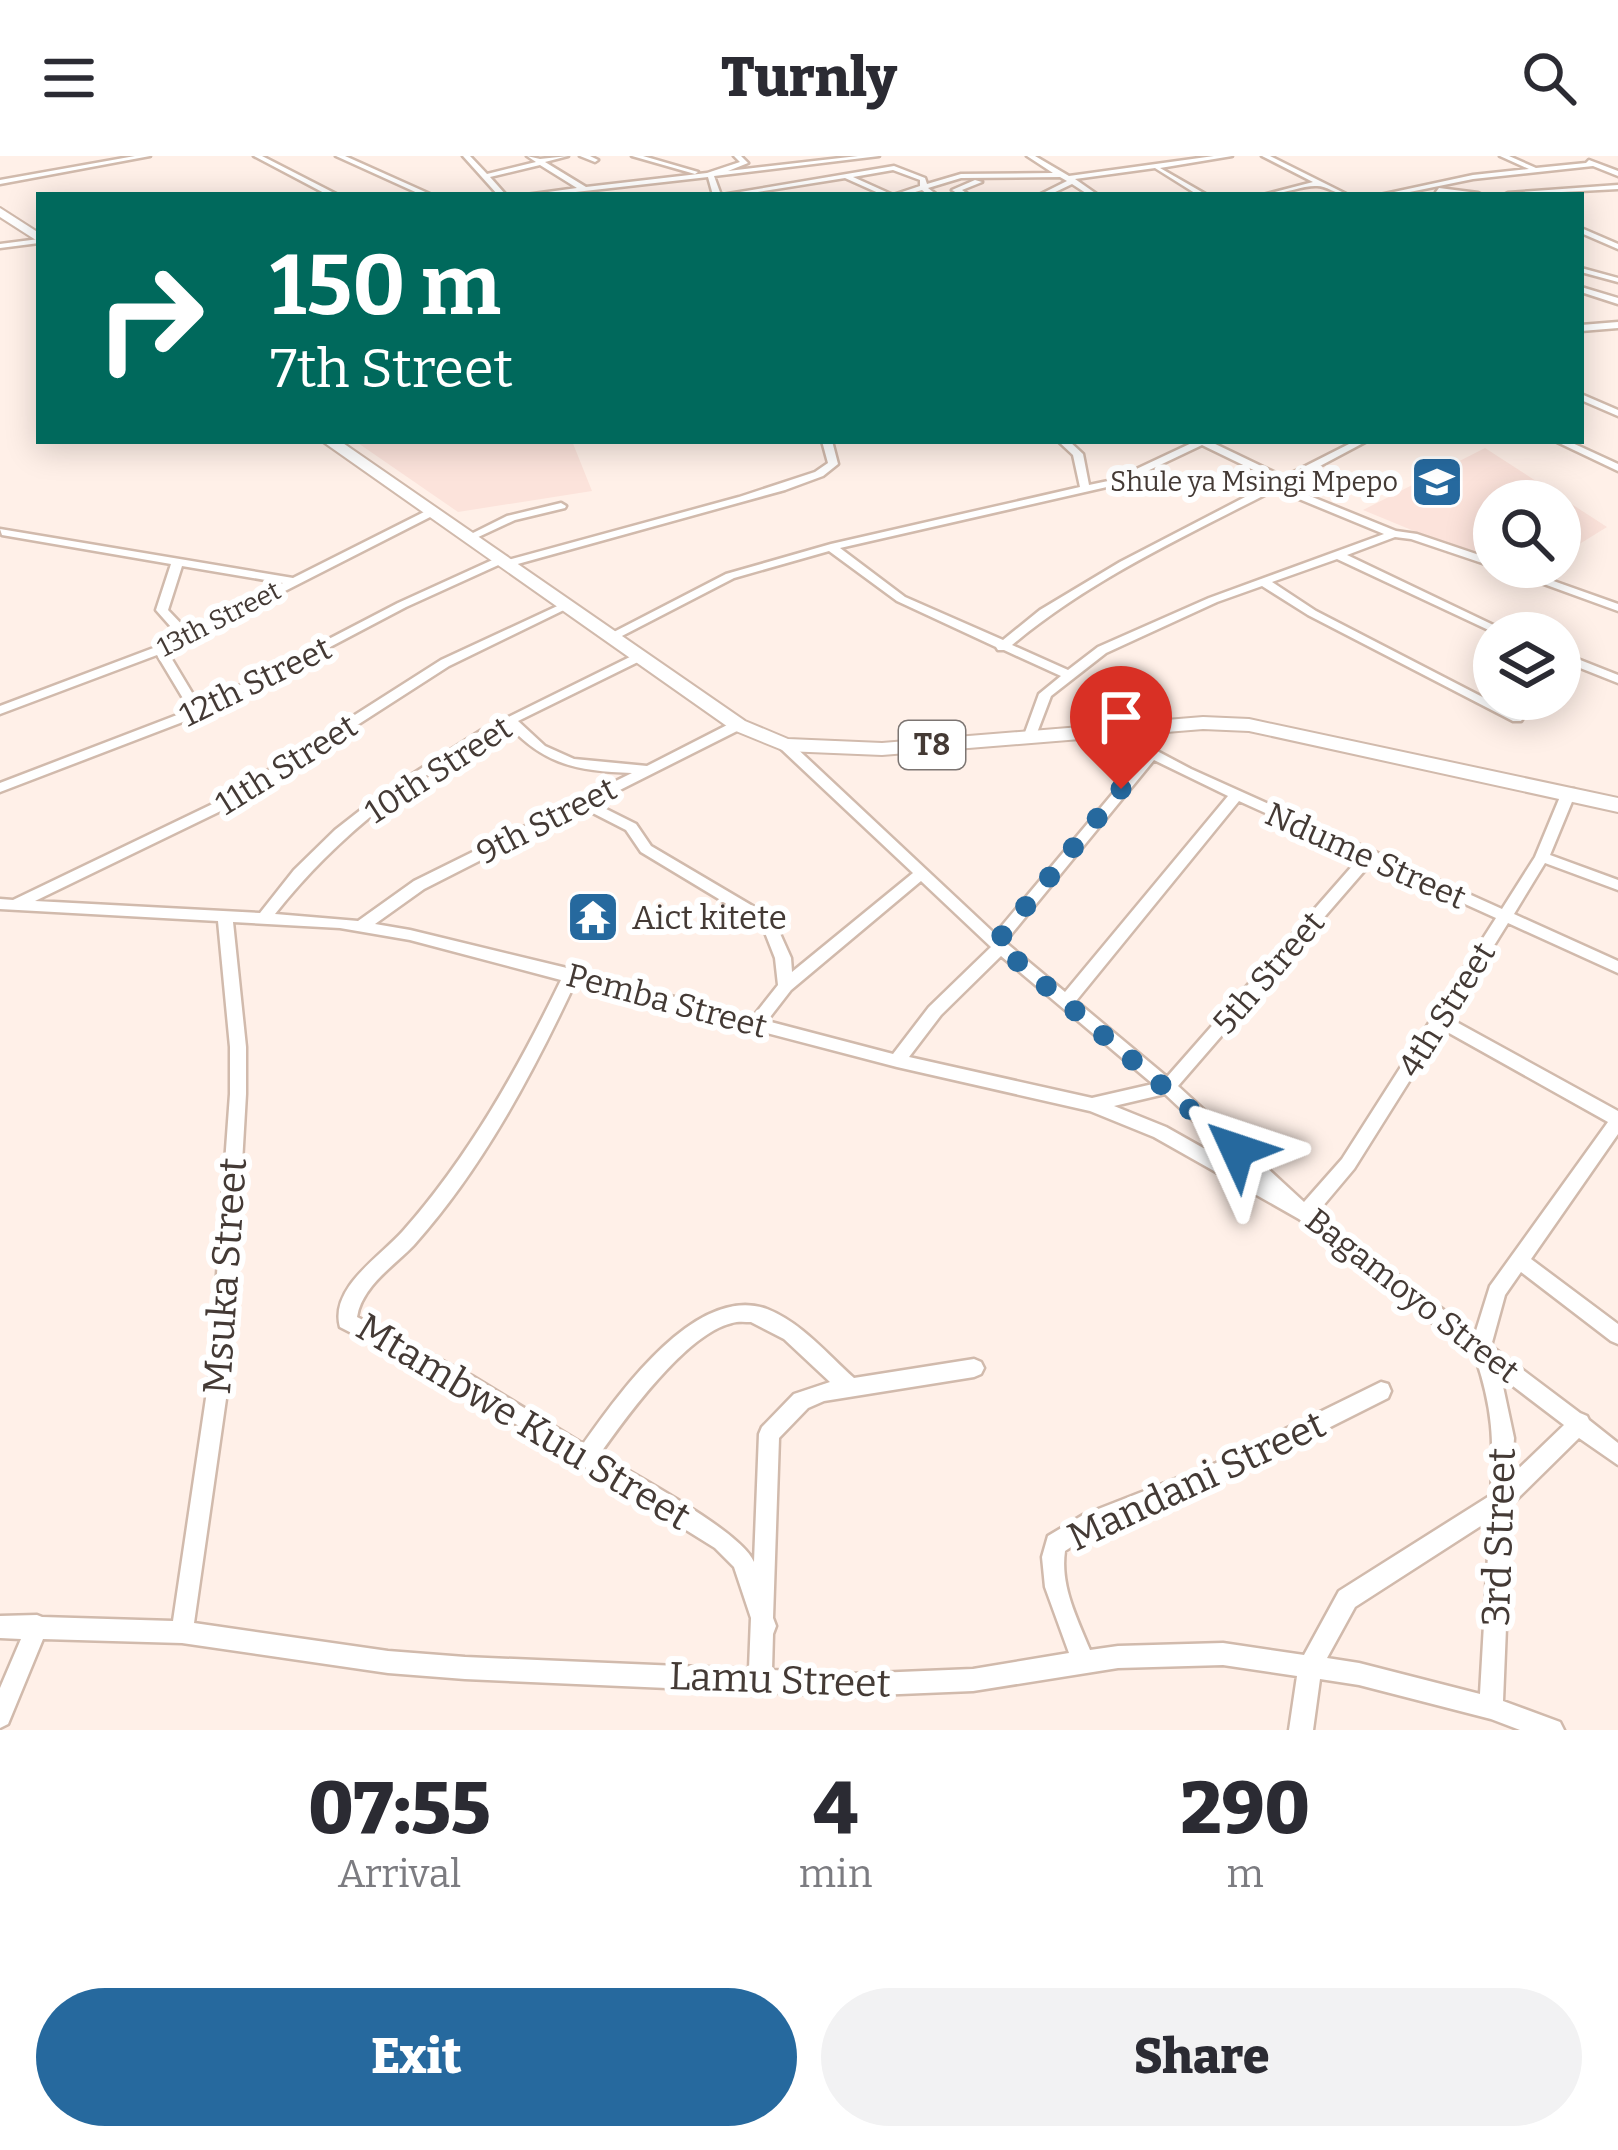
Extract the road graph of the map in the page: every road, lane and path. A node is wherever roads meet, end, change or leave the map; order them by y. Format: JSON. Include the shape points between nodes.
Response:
{"nodes":[{"id":1,"x":74,"y":156,"type":"edge"},
{"id":2,"x":91,"y":156,"type":"edge"},
{"id":3,"x":147,"y":156,"type":"edge"},
{"id":4,"x":257,"y":156,"type":"edge"},
{"id":5,"x":339,"y":156,"type":"edge"},
{"id":6,"x":493,"y":156,"type":"edge"},
{"id":7,"x":565,"y":156,"type":"edge"},
{"id":8,"x":583,"y":156,"type":"edge"},
{"id":9,"x":635,"y":156,"type":"edge"},
{"id":10,"x":737,"y":156,"type":"edge"},
{"id":11,"x":876,"y":156,"type":"edge"},
{"id":12,"x":1030,"y":156,"type":"edge"},
{"id":13,"x":1229,"y":156,"type":"edge"},
{"id":14,"x":1265,"y":156,"type":"edge"},
{"id":15,"x":1503,"y":156,"type":"edge"},
{"id":16,"x":1575,"y":156,"type":"edge"},
{"id":17,"x":468,"y":158,"type":"edge"},
{"id":18,"x":537,"y":160,"type":"edge"},
{"id":19,"x":595,"y":160,"type":"dead end"},
{"id":20,"x":802,"y":161,"type":"edge"},
{"id":21,"x":101,"y":164,"type":"junction"},
{"id":22,"x":1594,"y":164,"type":"junction"},
{"id":23,"x":1051,"y":167,"type":"junction"},
{"id":24,"x":1156,"y":167,"type":"junction"},
{"id":25,"x":1536,"y":169,"type":"junction"},
{"id":26,"x":55,"y":171,"type":"junction"},
{"id":27,"x":714,"y":172,"type":"junction"},
{"id":28,"x":1039,"y":174,"type":"junction"},
{"id":29,"x":1618,"y":174,"type":"edge"},
{"id":30,"x":844,"y":176,"type":"junction"},
{"id":31,"x":483,"y":177,"type":"junction"},
{"id":32,"x":828,"y":178,"type":"junction"},
{"id":33,"x":1069,"y":178,"type":"junction"},
{"id":34,"x":815,"y":181,"type":"junction"},
{"id":35,"x":0,"y":182,"type":"edge"},
{"id":36,"x":978,"y":182,"type":"dead end"},
{"id":37,"x":924,"y":183,"type":"junction"},
{"id":38,"x":1319,"y":183,"type":"junction"},
{"id":39,"x":799,"y":185,"type":"junction"},
{"id":40,"x":1420,"y":187,"type":"junction"},
{"id":41,"x":1618,"y":187,"type":"edge"},
{"id":42,"x":599,"y":188,"type":"junction"},
{"id":43,"x":585,"y":189,"type":"junction"},
{"id":44,"x":327,"y":192,"type":"edge"},
{"id":45,"x":421,"y":192,"type":"edge"},
{"id":46,"x":499,"y":192,"type":"edge"},
{"id":47,"x":558,"y":192,"type":"edge"},
{"id":48,"x":606,"y":192,"type":"edge"},
{"id":49,"x":720,"y":192,"type":"edge"},
{"id":50,"x":770,"y":192,"type":"edge"},
{"id":51,"x":811,"y":192,"type":"edge"},
{"id":52,"x":885,"y":192,"type":"edge"},
{"id":53,"x":901,"y":192,"type":"edge"},
{"id":54,"x":931,"y":192,"type":"edge"},
{"id":55,"x":960,"y":192,"type":"edge"},
{"id":56,"x":1048,"y":192,"type":"edge"},
{"id":57,"x":1090,"y":192,"type":"edge"},
{"id":58,"x":1199,"y":192,"type":"edge"},
{"id":59,"x":1280,"y":192,"type":"edge"},
{"id":60,"x":1338,"y":192,"type":"edge"},
{"id":61,"x":1398,"y":192,"type":"edge"},
{"id":62,"x":1456,"y":192,"type":"edge"},
{"id":63,"x":1549,"y":192,"type":"edge"},
{"id":64,"x":4,"y":218,"type":"edge"},
{"id":65,"x":1584,"y":231,"type":"edge"},
{"id":66,"x":36,"y":236,"type":"edge"},
{"id":67,"x":36,"y":237,"type":"edge"},
{"id":68,"x":0,"y":246,"type":"edge"},
{"id":69,"x":1618,"y":247,"type":"edge"},
{"id":70,"x":1584,"y":270,"type":"edge"},
{"id":71,"x":1618,"y":280,"type":"edge"},
{"id":72,"x":1584,"y":290,"type":"edge"},
{"id":73,"x":1618,"y":301,"type":"edge"},
{"id":74,"x":1618,"y":325,"type":"edge"},
{"id":75,"x":1584,"y":328,"type":"edge"},
{"id":76,"x":1584,"y":398,"type":"edge"},
{"id":77,"x":1618,"y":412,"type":"edge"},
{"id":78,"x":334,"y":444,"type":"edge"},
{"id":79,"x":828,"y":444,"type":"edge"},
{"id":80,"x":1066,"y":444,"type":"edge"},
{"id":81,"x":1196,"y":444,"type":"edge"},
{"id":82,"x":1208,"y":444,"type":"edge"},
{"id":83,"x":1356,"y":444,"type":"edge"},
{"id":84,"x":1566,"y":444,"type":"edge"},
{"id":85,"x":1618,"y":468,"type":"edge"},
{"id":86,"x":1281,"y":481,"type":"junction"},
{"id":87,"x":1085,"y":488,"type":"junction"},
{"id":88,"x":561,"y":506,"type":"dead end"},
{"id":89,"x":432,"y":512,"type":"junction"},
{"id":90,"x":2,"y":532,"type":"edge"},
{"id":91,"x":1394,"y":534,"type":"junction"},
{"id":92,"x":470,"y":537,"type":"junction"},
{"id":93,"x":831,"y":547,"type":"junction"},
{"id":94,"x":1340,"y":556,"type":"junction"},
{"id":95,"x":1473,"y":558,"type":"edge"},
{"id":96,"x":507,"y":561,"type":"junction"},
{"id":97,"x":177,"y":563,"type":"junction"},
{"id":98,"x":295,"y":581,"type":"junction"},
{"id":99,"x":1262,"y":581,"type":"junction"},
{"id":100,"x":1562,"y":588,"type":"edge"},
{"id":101,"x":566,"y":605,"type":"junction"},
{"id":102,"x":1618,"y":608,"type":"edge"},
{"id":103,"x":1473,"y":618,"type":"edge"},
{"id":104,"x":614,"y":635,"type":"junction"},
{"id":105,"x":186,"y":636,"type":"junction"},
{"id":106,"x":1003,"y":647,"type":"junction"},
{"id":107,"x":160,"y":650,"type":"junction"},
{"id":108,"x":640,"y":656,"type":"junction"},
{"id":109,"x":1581,"y":664,"type":"edge"},
{"id":110,"x":1067,"y":674,"type":"junction"},
{"id":111,"x":1618,"y":679,"type":"edge"},
{"id":112,"x":1473,"y":695,"type":"edge"},
{"id":113,"x":0,"y":710,"type":"edge"},
{"id":114,"x":196,"y":712,"type":"junction"},
{"id":115,"x":511,"y":721,"type":"junction"},
{"id":116,"x":738,"y":725,"type":"junction"},
{"id":117,"x":1122,"y":729,"type":"junction"},
{"id":118,"x":1029,"y":738,"type":"junction"},
{"id":119,"x":785,"y":745,"type":"junction"},
{"id":120,"x":1152,"y":754,"type":"junction"},
{"id":121,"x":647,"y":769,"type":"junction"},
{"id":122,"x":0,"y":788,"type":"edge"},
{"id":123,"x":1569,"y":792,"type":"junction"},
{"id":124,"x":1236,"y":796,"type":"junction"},
{"id":125,"x":582,"y":802,"type":"junction"},
{"id":126,"x":1618,"y":805,"type":"edge"},
{"id":127,"x":1369,"y":856,"type":"junction"},
{"id":128,"x":1542,"y":857,"type":"junction"},
{"id":129,"x":922,"y":873,"type":"junction"},
{"id":130,"x":1618,"y":885,"type":"edge"},
{"id":131,"x":5,"y":907,"type":"edge"},
{"id":132,"x":224,"y":918,"type":"junction"},
{"id":133,"x":264,"y":918,"type":"junction"},
{"id":134,"x":1504,"y":918,"type":"junction"},
{"id":135,"x":361,"y":926,"type":"junction"},
{"id":136,"x":999,"y":945,"type":"junction"},
{"id":137,"x":1618,"y":968,"type":"edge"},
{"id":138,"x":571,"y":975,"type":"junction"},
{"id":139,"x":786,"y":986,"type":"junction"},
{"id":140,"x":1065,"y":1003,"type":"junction"},
{"id":141,"x":1439,"y":1020,"type":"junction"},
{"id":142,"x":757,"y":1023,"type":"junction"},
{"id":143,"x":897,"y":1061,"type":"junction"},
{"id":144,"x":1168,"y":1087,"type":"junction"},
{"id":145,"x":1091,"y":1106,"type":"junction"},
{"id":146,"x":1618,"y":1120,"type":"edge"},
{"id":147,"x":1306,"y":1214,"type":"junction"},
{"id":148,"x":1519,"y":1260,"type":"junction"},
{"id":149,"x":1618,"y":1335,"type":"edge"},
{"id":150,"x":1481,"y":1347,"type":"junction"},
{"id":151,"x":974,"y":1368,"type":"dead end"},
{"id":152,"x":849,"y":1386,"type":"junction"},
{"id":153,"x":1381,"y":1391,"type":"dead end"},
{"id":154,"x":1580,"y":1423,"type":"junction"},
{"id":155,"x":1618,"y":1455,"type":"edge"},
{"id":156,"x":586,"y":1456,"type":"junction"},
{"id":157,"x":1503,"y":1499,"type":"junction"},
{"id":158,"x":37,"y":1626,"type":"junction"},
{"id":159,"x":765,"y":1626,"type":"junction"},
{"id":160,"x":0,"y":1627,"type":"edge"},
{"id":161,"x":182,"y":1632,"type":"junction"},
{"id":162,"x":1084,"y":1662,"type":"junction"},
{"id":163,"x":1310,"y":1667,"type":"junction"},
{"id":164,"x":760,"y":1680,"type":"junction"},
{"id":165,"x":1491,"y":1708,"type":"junction"},
{"id":166,"x":0,"y":1716,"type":"edge"},
{"id":167,"x":1301,"y":1730,"type":"edge"},
{"id":168,"x":1552,"y":1730,"type":"edge"}],
"edges":[{"from":1,"to":26,"type":"street"},
{"from":2,"to":21,"type":"street"},
{"from":3,"to":21,"type":"street"},
{"from":4,"to":44,"type":"street"},
{"from":5,"to":45,"type":"street"},
{"from":6,"to":17,"type":"street"},
{"from":7,"to":18,"type":"street"},
{"from":8,"to":19,"type":"street"},
{"from":9,"to":27,"type":"street"},
{"from":10,"to":27,"type":"street","via":[[745,163]]},
{"from":11,"to":20,"type":"street"},
{"from":12,"to":23,"type":"street"},
{"from":13,"to":24,"type":"street"},
{"from":14,"to":38,"type":"street"},
{"from":15,"to":25,"type":"street"},
{"from":16,"to":22,"type":"street"},
{"from":17,"to":31,"type":"street"},
{"from":18,"to":31,"type":"street"},
{"from":18,"to":43,"type":"street"},
{"from":20,"to":27,"type":"street"},
{"from":20,"to":30,"type":"street"},
{"from":20,"to":32,"type":"street"},
{"from":20,"to":34,"type":"street"},
{"from":21,"to":26,"type":"street"},
{"from":22,"to":25,"type":"street"},
{"from":22,"to":29,"type":"street"},
{"from":23,"to":28,"type":"street"},
{"from":23,"to":33,"type":"street"},
{"from":24,"to":33,"type":"street"},
{"from":24,"to":58,"type":"street"},
{"from":25,"to":40,"type":"street"},
{"from":26,"to":35,"type":"street"},
{"from":27,"to":42,"type":"street"},
{"from":27,"to":49,"type":"street"},
{"from":28,"to":33,"type":"street"},
{"from":28,"to":37,"type":"street"},
{"from":30,"to":32,"type":"street"},
{"from":30,"to":37,"type":"street","via":[[897,168]]},
{"from":30,"to":52,"type":"street"},
{"from":31,"to":46,"type":"street"},
{"from":32,"to":34,"type":"street"},
{"from":33,"to":56,"type":"street"},
{"from":33,"to":57,"type":"street"},
{"from":34,"to":39,"type":"street"},
{"from":36,"to":55,"type":"street"},
{"from":37,"to":53,"type":"street"},
{"from":37,"to":54,"type":"street"},
{"from":38,"to":59,"type":"street"},
{"from":38,"to":60,"type":"street"},
{"from":39,"to":50,"type":"street"},
{"from":39,"to":51,"type":"street"},
{"from":40,"to":61,"type":"street"},
{"from":40,"to":62,"type":"street"},
{"from":41,"to":63,"type":"street"},
{"from":42,"to":43,"type":"street"},
{"from":42,"to":48,"type":"street"},
{"from":43,"to":47,"type":"street"},
{"from":64,"to":66,"type":"highway"},
{"from":65,"to":69,"type":"street"},
{"from":67,"to":68,"type":"street"},
{"from":70,"to":71,"type":"street"},
{"from":72,"to":73,"type":"street"},
{"from":74,"to":75,"type":"street"},
{"from":76,"to":77,"type":"street"},
{"from":78,"to":89,"type":"highway","number":"T8"},
{"from":79,"to":96,"type":"street","name":"12th Street","via":[[833,464],[819,474],[686,518]]},
{"from":80,"to":87,"type":"street","via":[[1078,454]]},
{"from":81,"to":87,"type":"street"},
{"from":82,"to":86,"type":"street"},
{"from":83,"to":86,"type":"street"},
{"from":84,"to":85,"type":"street"},
{"from":86,"to":91,"type":"street"},
{"from":86,"to":106,"type":"street","via":[[1057,604]]},
{"from":87,"to":93,"type":"street"},
{"from":88,"to":92,"type":"street"},
{"from":89,"to":92,"type":"highway","number":"T8"},
{"from":89,"to":98,"type":"street","name":"13th Street"},
{"from":90,"to":97,"type":"street"},
{"from":91,"to":94,"type":"street"},
{"from":91,"to":95,"type":"street"},
{"from":92,"to":96,"type":"highway","number":"T8"},
{"from":93,"to":104,"type":"street","via":[[730,576]]},
{"from":93,"to":106,"type":"street","via":[[901,599]]},
{"from":94,"to":99,"type":"street"},
{"from":94,"to":103,"type":"street"},
{"from":96,"to":101,"type":"highway","number":"T8"},
{"from":96,"to":114,"type":"street","name":"12th Street","via":[[402,605]]},
{"from":97,"to":98,"type":"street"},
{"from":97,"to":105,"type":"street","via":[[162,610]]},
{"from":98,"to":105,"type":"street","name":"13th Street"},
{"from":99,"to":110,"type":"street","via":[[1141,630]]},
{"from":99,"to":112,"type":"street"},
{"from":100,"to":102,"type":"street"},
{"from":101,"to":104,"type":"highway","number":"T8"},
{"from":101,"to":131,"type":"street","name":"11th Street","via":[[446,663],[228,802]]},
{"from":104,"to":108,"type":"highway","number":"T8"},
{"from":105,"to":107,"type":"street","name":"13th Street"},
{"from":106,"to":110,"type":"street"},
{"from":107,"to":113,"type":"street","name":"13th Street"},
{"from":107,"to":114,"type":"street"},
{"from":108,"to":115,"type":"street","name":"10th Street"},
{"from":108,"to":116,"type":"highway","number":"T8"},
{"from":109,"to":111,"type":"street"},
{"from":110,"to":118,"type":"street","via":[[1045,694]]},
{"from":114,"to":122,"type":"street","name":"12th Street"},
{"from":115,"to":121,"type":"street","via":[[527,742],[556,758],[602,770]]},
{"from":115,"to":133,"type":"street","name":"10th Street","via":[[379,803],[296,874]]},
{"from":116,"to":119,"type":"highway","number":"T8"},
{"from":116,"to":121,"type":"street","name":"9th Street"},
{"from":117,"to":118,"type":"highway","number":"T8"},
{"from":117,"to":120,"type":"street","name":"Ndume Street"},
{"from":117,"to":123,"type":"highway","number":"T8","via":[[1249,725]]},
{"from":118,"to":119,"type":"highway","number":"T8","via":[[883,749]]},
{"from":119,"to":129,"type":"street","name":"Bagamoyo Street"},
{"from":120,"to":124,"type":"street","name":"Ndume Street"},
{"from":120,"to":136,"type":"street"},
{"from":121,"to":125,"type":"street","name":"9th Street"},
{"from":123,"to":126,"type":"highway","number":"T8"},
{"from":123,"to":128,"type":"street","name":"4th Street"},
{"from":124,"to":127,"type":"street","name":"Ndume Street"},
{"from":124,"to":140,"type":"street"},
{"from":125,"to":135,"type":"street","name":"9th Street","via":[[419,885]]},
{"from":125,"to":139,"type":"street","via":[[632,827],[646,848],[768,922]]},
{"from":127,"to":134,"type":"street","name":"Ndume Street"},
{"from":127,"to":144,"type":"street","name":"5th Street"},
{"from":128,"to":130,"type":"street"},
{"from":128,"to":134,"type":"street","name":"4th Street"},
{"from":129,"to":136,"type":"street","name":"Bagamoyo Street"},
{"from":129,"to":139,"type":"street"},
{"from":131,"to":132,"type":"street","name":"Pemba Street"},
{"from":132,"to":133,"type":"street","name":"Pemba Street"},
{"from":132,"to":161,"type":"street","name":"Msuka Street","via":[[238,1094],[220,1371]]},
{"from":133,"to":135,"type":"street","name":"Pemba Street"},
{"from":134,"to":137,"type":"street","name":"Ndume Street"},
{"from":134,"to":141,"type":"street","name":"4th Street"},
{"from":135,"to":138,"type":"street","name":"Pemba Street"},
{"from":136,"to":140,"type":"street","name":"Bagamoyo Street"},
{"from":136,"to":143,"type":"street"},
{"from":138,"to":142,"type":"street","name":"Pemba Street"},
{"from":138,"to":156,"type":"street","name":"Mtambwe Kuu Street","via":[[488,1131],[345,1315],[354,1328],[465,1382]]},
{"from":139,"to":142,"type":"street"},
{"from":140,"to":144,"type":"street","name":"Bagamoyo Street"},
{"from":141,"to":146,"type":"street"},
{"from":141,"to":147,"type":"street","name":"4th Street","via":[[1348,1164]]},
{"from":142,"to":143,"type":"street","name":"Pemba Street"},
{"from":143,"to":145,"type":"street","name":"Pemba Street"},
{"from":144,"to":145,"type":"street"},
{"from":144,"to":147,"type":"street","name":"Bagamoyo Street"},
{"from":145,"to":147,"type":"street","name":"Pemba Street","via":[[1160,1132]]},
{"from":146,"to":148,"type":"street"},
{"from":147,"to":150,"type":"street","name":"Bagamoyo Street"},
{"from":148,"to":149,"type":"street"},
{"from":148,"to":150,"type":"street","via":[[1485,1318]]},
{"from":150,"to":154,"type":"street","name":"Bagamoyo Street"},
{"from":150,"to":157,"type":"street","name":"3rd Street","via":[[1504,1438]]},
{"from":151,"to":152,"type":"street","name":"Mtambwe Kuu Street"},
{"from":152,"to":156,"type":"street","via":[[772,1322],[729,1313],[659,1367]]},
{"from":152,"to":159,"type":"street","name":"Mtambwe Kuu Street","via":[[801,1401],[770,1434]]},
{"from":153,"to":162,"type":"street","name":"Mandani Street","via":[[1056,1544],[1059,1595]]},
{"from":154,"to":155,"type":"street","name":"Bagamoyo Street"},
{"from":154,"to":157,"type":"street"},
{"from":156,"to":159,"type":"street","name":"Mtambwe Kuu Street","via":[[732,1551]]},
{"from":157,"to":163,"type":"street","via":[[1360,1587],[1337,1612]]},
{"from":157,"to":165,"type":"street","name":"3rd Street"},
{"from":158,"to":160,"type":"street","name":"Lamu Street"},
{"from":158,"to":161,"type":"street","name":"Lamu Street"},
{"from":158,"to":166,"type":"street"},
{"from":159,"to":164,"type":"street","name":"Mtambwe Kuu Street"},
{"from":161,"to":164,"type":"street","name":"Lamu Street","via":[[388,1662]]},
{"from":162,"to":163,"type":"street","name":"Lamu Street","via":[[1212,1653]]},
{"from":162,"to":164,"type":"street","name":"Lamu Street","via":[[973,1680]]},
{"from":163,"to":165,"type":"street","name":"Lamu Street"},
{"from":163,"to":167,"type":"street"},
{"from":165,"to":168,"type":"street","name":"Lamu Street"}]}
